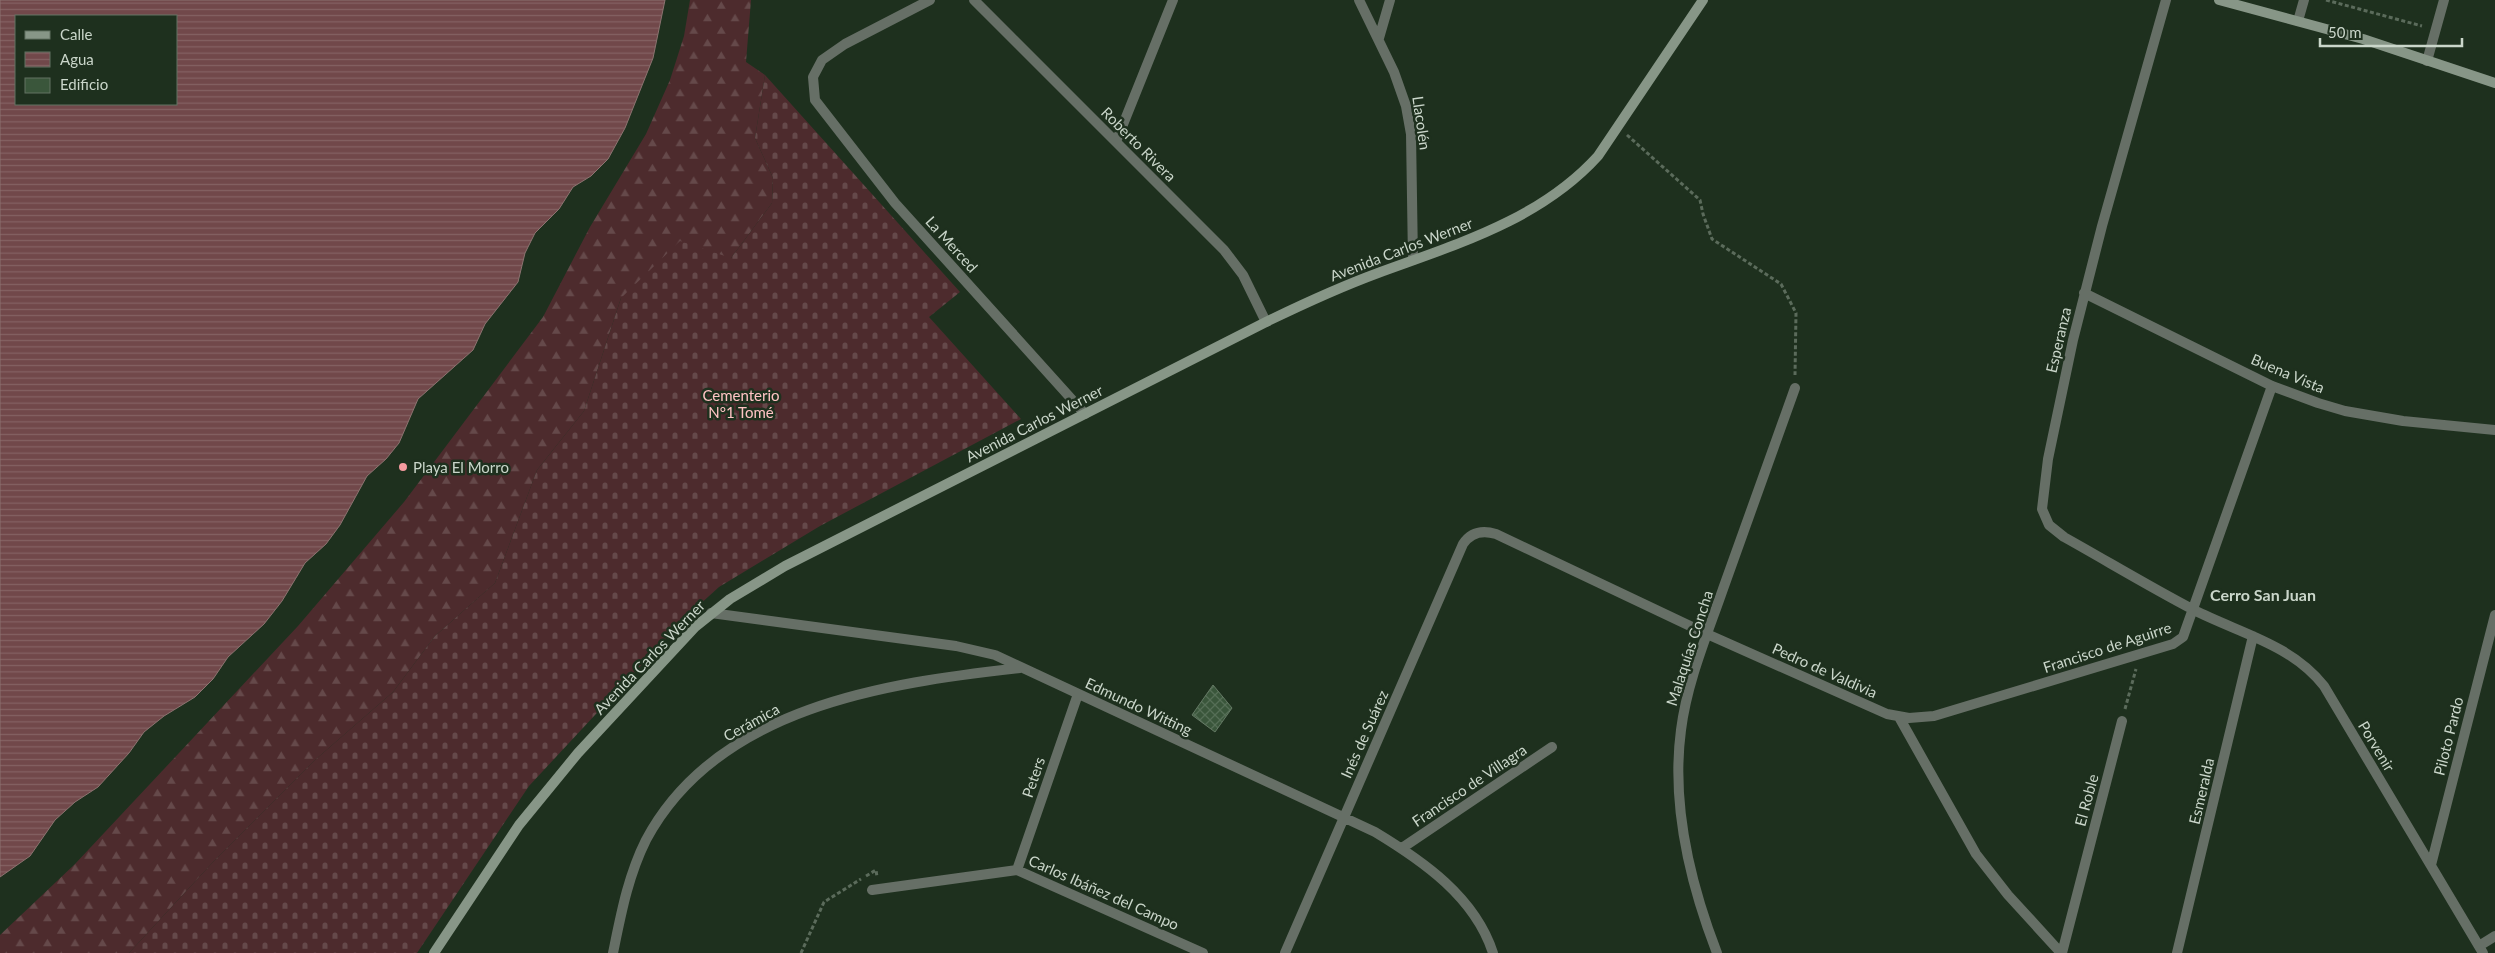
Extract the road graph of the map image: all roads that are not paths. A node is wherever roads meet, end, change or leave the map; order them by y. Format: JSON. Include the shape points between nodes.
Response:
{"nodes":[{"id":1,"x":930,"y":0,"type":"edge"},
{"id":2,"x":974,"y":0,"type":"edge"},
{"id":3,"x":1173,"y":0,"type":"edge"},
{"id":4,"x":1359,"y":0,"type":"edge"},
{"id":5,"x":1390,"y":0,"type":"edge"},
{"id":6,"x":1703,"y":0,"type":"edge"},
{"id":7,"x":2166,"y":0,"type":"edge"},
{"id":8,"x":2219,"y":0,"type":"edge"},
{"id":9,"x":2304,"y":0,"type":"edge"},
{"id":10,"x":2444,"y":0,"type":"edge"},
{"id":11,"x":2298,"y":20,"type":"junction"},
{"id":12,"x":1379,"y":38,"type":"junction"},
{"id":13,"x":2427,"y":61,"type":"junction"},
{"id":14,"x":2495,"y":83,"type":"edge"},
{"id":15,"x":1116,"y":142,"type":"junction"},
{"id":16,"x":1413,"y":260,"type":"junction"},
{"id":17,"x":2084,"y":293,"type":"junction"},
{"id":18,"x":1266,"y":322,"type":"junction"},
{"id":19,"x":2272,"y":386,"type":"junction"},
{"id":20,"x":1795,"y":388,"type":"road end"},
{"id":21,"x":1085,"y":414,"type":"junction"},
{"id":22,"x":2495,"y":430,"type":"edge"},
{"id":23,"x":1477,"y":533,"type":"joint"},
{"id":24,"x":2194,"y":610,"type":"junction"},
{"id":25,"x":711,"y":613,"type":"junction"},
{"id":26,"x":2495,"y":615,"type":"edge"},
{"id":27,"x":1707,"y":634,"type":"junction"},
{"id":28,"x":2253,"y":636,"type":"junction"},
{"id":29,"x":1021,"y":668,"type":"junction"},
{"id":30,"x":1078,"y":694,"type":"junction"},
{"id":31,"x":1899,"y":717,"type":"junction"},
{"id":32,"x":2122,"y":721,"type":"road end"},
{"id":33,"x":1552,"y":747,"type":"dead end"},
{"id":34,"x":1344,"y":818,"type":"junction"},
{"id":35,"x":1402,"y":848,"type":"junction"},
{"id":36,"x":2431,"y":865,"type":"junction"},
{"id":37,"x":1017,"y":870,"type":"junction"},
{"id":38,"x":875,"y":889,"type":"road end"},
{"id":39,"x":2495,"y":936,"type":"edge"},
{"id":40,"x":2481,"y":949,"type":"edge"},
{"id":41,"x":434,"y":953,"type":"edge"},
{"id":42,"x":613,"y":953,"type":"edge"},
{"id":43,"x":1203,"y":953,"type":"edge"},
{"id":44,"x":1285,"y":953,"type":"edge"},
{"id":45,"x":1493,"y":953,"type":"edge"},
{"id":46,"x":1717,"y":953,"type":"edge"},
{"id":47,"x":2061,"y":953,"type":"edge"},
{"id":48,"x":2177,"y":953,"type":"edge"}],
"edges":[{"from":1,"to":21,"type":"street","name":"La Merced","via":[[829,54],[817,68],[812,84],[818,107],[867,169]]},
{"from":2,"to":15,"type":"street","name":"Roberto Rivera"},
{"from":3,"to":15,"type":"street"},
{"from":4,"to":12,"type":"street","name":"Llacolén"},
{"from":5,"to":12,"type":"street"},
{"from":6,"to":16,"type":"main road","name":"Avenida Carlos Werner","via":[[1619,127],[1598,156],[1576,178],[1535,208],[1499,227]]},
{"from":7,"to":17,"type":"street","name":"Esperanza"},
{"from":8,"to":11,"type":"main road"},
{"from":9,"to":11,"type":"street"},
{"from":10,"to":13,"type":"street"},
{"from":11,"to":13,"type":"main road"},
{"from":12,"to":16,"type":"street","name":"Llacolén","via":[[1402,89],[1409,120]]},
{"from":13,"to":14,"type":"main road"},
{"from":15,"to":18,"type":"street","name":"Roberto Rivera","via":[[1224,250],[1243,275]]},
{"from":16,"to":18,"type":"main road","name":"Avenida Carlos Werner","via":[[1340,288]]},
{"from":17,"to":19,"type":"street","name":"Buena Vista"},
{"from":17,"to":24,"type":"street","name":"Esperanza","via":[[2048,459],[2042,499],[2043,517],[2054,531]]},
{"from":18,"to":21,"type":"main road","name":"Avenida Carlos Werner"},
{"from":19,"to":22,"type":"street","name":"Buena Vista","via":[[2345,411],[2403,421]]},
{"from":19,"to":24,"type":"street","name":"Francisco de Aguirre"},
{"from":20,"to":27,"type":"street","name":"Malaquías Concha"},
{"from":21,"to":25,"type":"main road","name":"Avenida Carlos Werner","via":[[785,566]]},
{"from":23,"to":27,"type":"street","name":"Pedro de Valdivia","via":[[1496,534]]},
{"from":23,"to":34,"type":"street","name":"Inés de Suárez","via":[[1463,544]]},
{"from":24,"to":28,"type":"street","name":"Porvenir"},
{"from":24,"to":31,"type":"street","name":"Francisco de Aguirre","via":[[2179,641],[1948,713],[1920,718]]},
{"from":25,"to":29,"type":"street","name":"Edmundo Witting","via":[[970,648],[995,655]]},
{"from":25,"to":41,"type":"main road","name":"Avenida Carlos Werner","via":[[673,649],[538,800],[500,851]]},
{"from":26,"to":36,"type":"street","name":"Piloto Pardo"},
{"from":27,"to":31,"type":"street","name":"Pedro de Valdivia"},
{"from":27,"to":46,"type":"street","name":"Malaquías Concha","via":[[1684,711],[1679,768],[1690,869]]},
{"from":28,"to":36,"type":"street","name":"Porvenir","via":[[2290,653],[2304,663],[2324,686]]},
{"from":28,"to":48,"type":"street","name":"Esmeralda"},
{"from":29,"to":30,"type":"street","name":"Edmundo Witting"},
{"from":29,"to":42,"type":"street","name":"Cerámica","via":[[941,678],[864,693],[800,712],[739,743],[697,776],[657,823],[628,884]]},
{"from":30,"to":34,"type":"street","name":"Edmundo Witting"},
{"from":30,"to":37,"type":"street","name":"Peters"},
{"from":31,"to":47,"type":"street","via":[[1976,854]]},
{"from":32,"to":47,"type":"street","name":"El Roble"},
{"from":33,"to":35,"type":"street","name":"Francisco de Villagra"},
{"from":34,"to":35,"type":"street","name":"Edmundo Witting"},
{"from":34,"to":44,"type":"street","name":"Inés de Suárez"},
{"from":35,"to":45,"type":"street","name":"Edmundo Witting","via":[[1456,893],[1481,926]]},
{"from":36,"to":40,"type":"street","name":"Porvenir"},
{"from":37,"to":38,"type":"street","name":"Carlos Ibáñez del Campo"},
{"from":37,"to":43,"type":"street","name":"Carlos Ibáñez del Campo"},
{"from":39,"to":40,"type":"street"}]}
